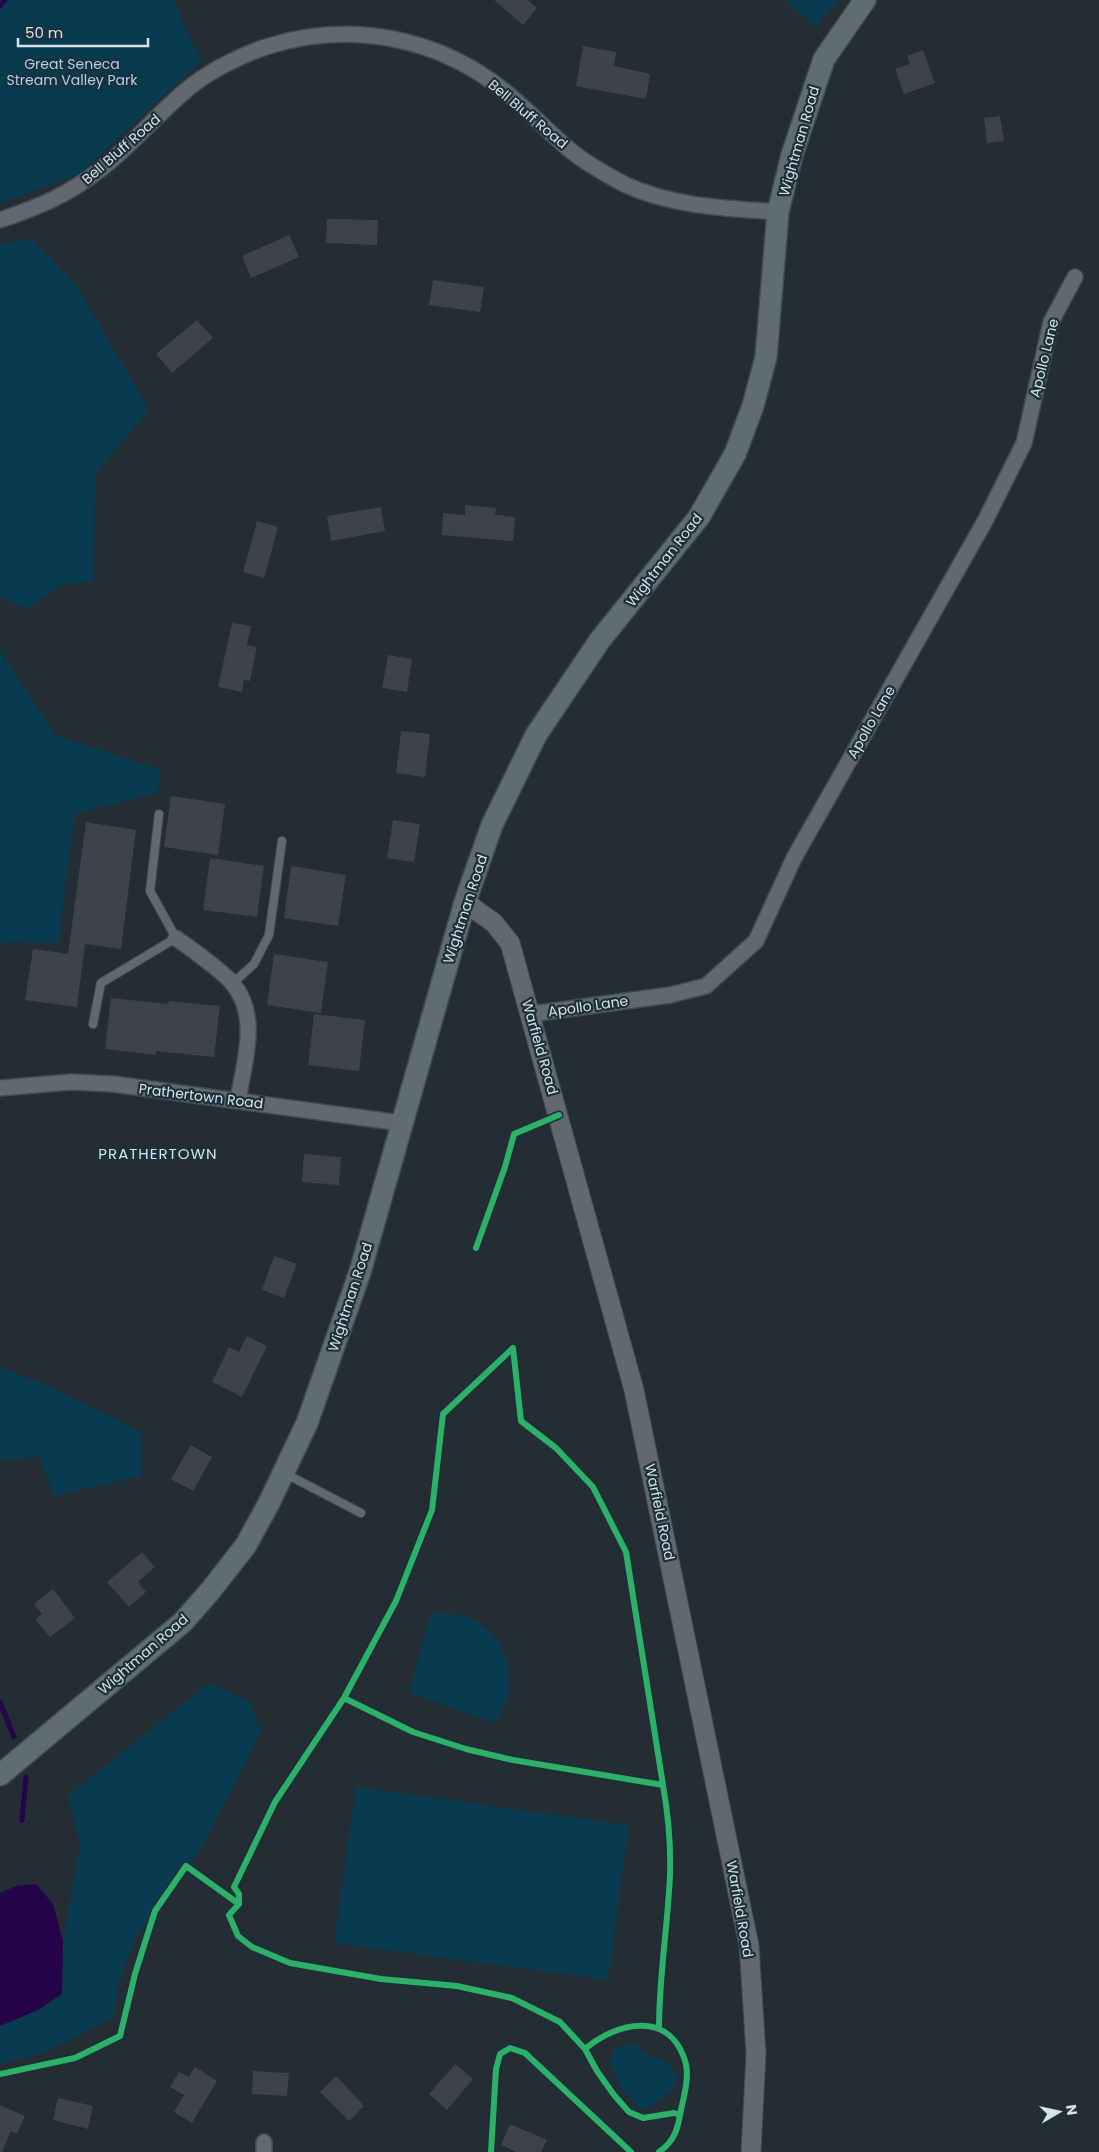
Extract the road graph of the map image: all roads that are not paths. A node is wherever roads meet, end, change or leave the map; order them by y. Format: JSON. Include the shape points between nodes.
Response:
{"nodes":[{"id":1,"x":865,"y":0,"type":"edge"},
{"id":2,"x":778,"y":212,"type":"junction"},
{"id":3,"x":0,"y":220,"type":"edge"},
{"id":4,"x":1074,"y":277,"type":"dead end"},
{"id":5,"x":159,"y":814,"type":"dead end"},
{"id":6,"x":282,"y":841,"type":"dead end"},
{"id":7,"x":465,"y":902,"type":"junction"},
{"id":8,"x":176,"y":938,"type":"junction"},
{"id":9,"x":233,"y":983,"type":"junction"},
{"id":10,"x":530,"y":1014,"type":"junction"},
{"id":11,"x":93,"y":1024,"type":"dead end"},
{"id":12,"x":0,"y":1088,"type":"edge"},
{"id":13,"x":238,"y":1100,"type":"junction"},
{"id":14,"x":401,"y":1123,"type":"junction"},
{"id":15,"x":284,"y":1473,"type":"junction"},
{"id":16,"x":362,"y":1513,"type":"dead end"},
{"id":17,"x":0,"y":1775,"type":"edge"},
{"id":18,"x":751,"y":2152,"type":"edge"}],
"edges":[{"from":1,"to":2,"type":"main road","name":"Wightman Road","via":[[824,59],[792,155]]},
{"from":2,"to":3,"type":"street","name":"Bell Bluff Road","via":[[697,206],[660,198],[626,184],[571,151],[506,92],[457,60],[396,38],[341,33],[292,39],[265,47],[215,70],[194,84],[103,168],[69,192],[44,205]]},
{"from":2,"to":7,"type":"main road","name":"Wightman Road","via":[[766,357],[754,406],[735,454],[699,517],[600,640],[536,735],[492,825]]},
{"from":4,"to":10,"type":"street","name":"Apollo Lane","via":[[1051,322],[1024,443],[985,521],[794,858],[756,941],[706,986],[670,995]]},
{"from":5,"to":8,"type":"lane","via":[[150,891]]},
{"from":6,"to":9,"type":"lane","via":[[269,935],[254,964]]},
{"from":7,"to":10,"type":"street","name":"Warfield Road","via":[[494,923],[510,943]]},
{"from":7,"to":14,"type":"main road","name":"Wightman Road"},
{"from":8,"to":9,"type":"street"},
{"from":8,"to":11,"type":"lane","via":[[101,983]]},
{"from":9,"to":13,"type":"street","via":[[245,1002],[250,1025]]},
{"from":10,"to":18,"type":"street","name":"Warfield Road","via":[[634,1390],[749,1946],[756,2054]]},
{"from":12,"to":13,"type":"street","name":"Prathertown Road","via":[[71,1082],[113,1084]]},
{"from":13,"to":14,"type":"street","name":"Prathertown Road"},
{"from":14,"to":15,"type":"main road","name":"Wightman Road","via":[[360,1272],[307,1423]]},
{"from":15,"to":16,"type":"lane"},
{"from":15,"to":17,"type":"main road","name":"Wightman Road","via":[[246,1545],[183,1622]]}]}
